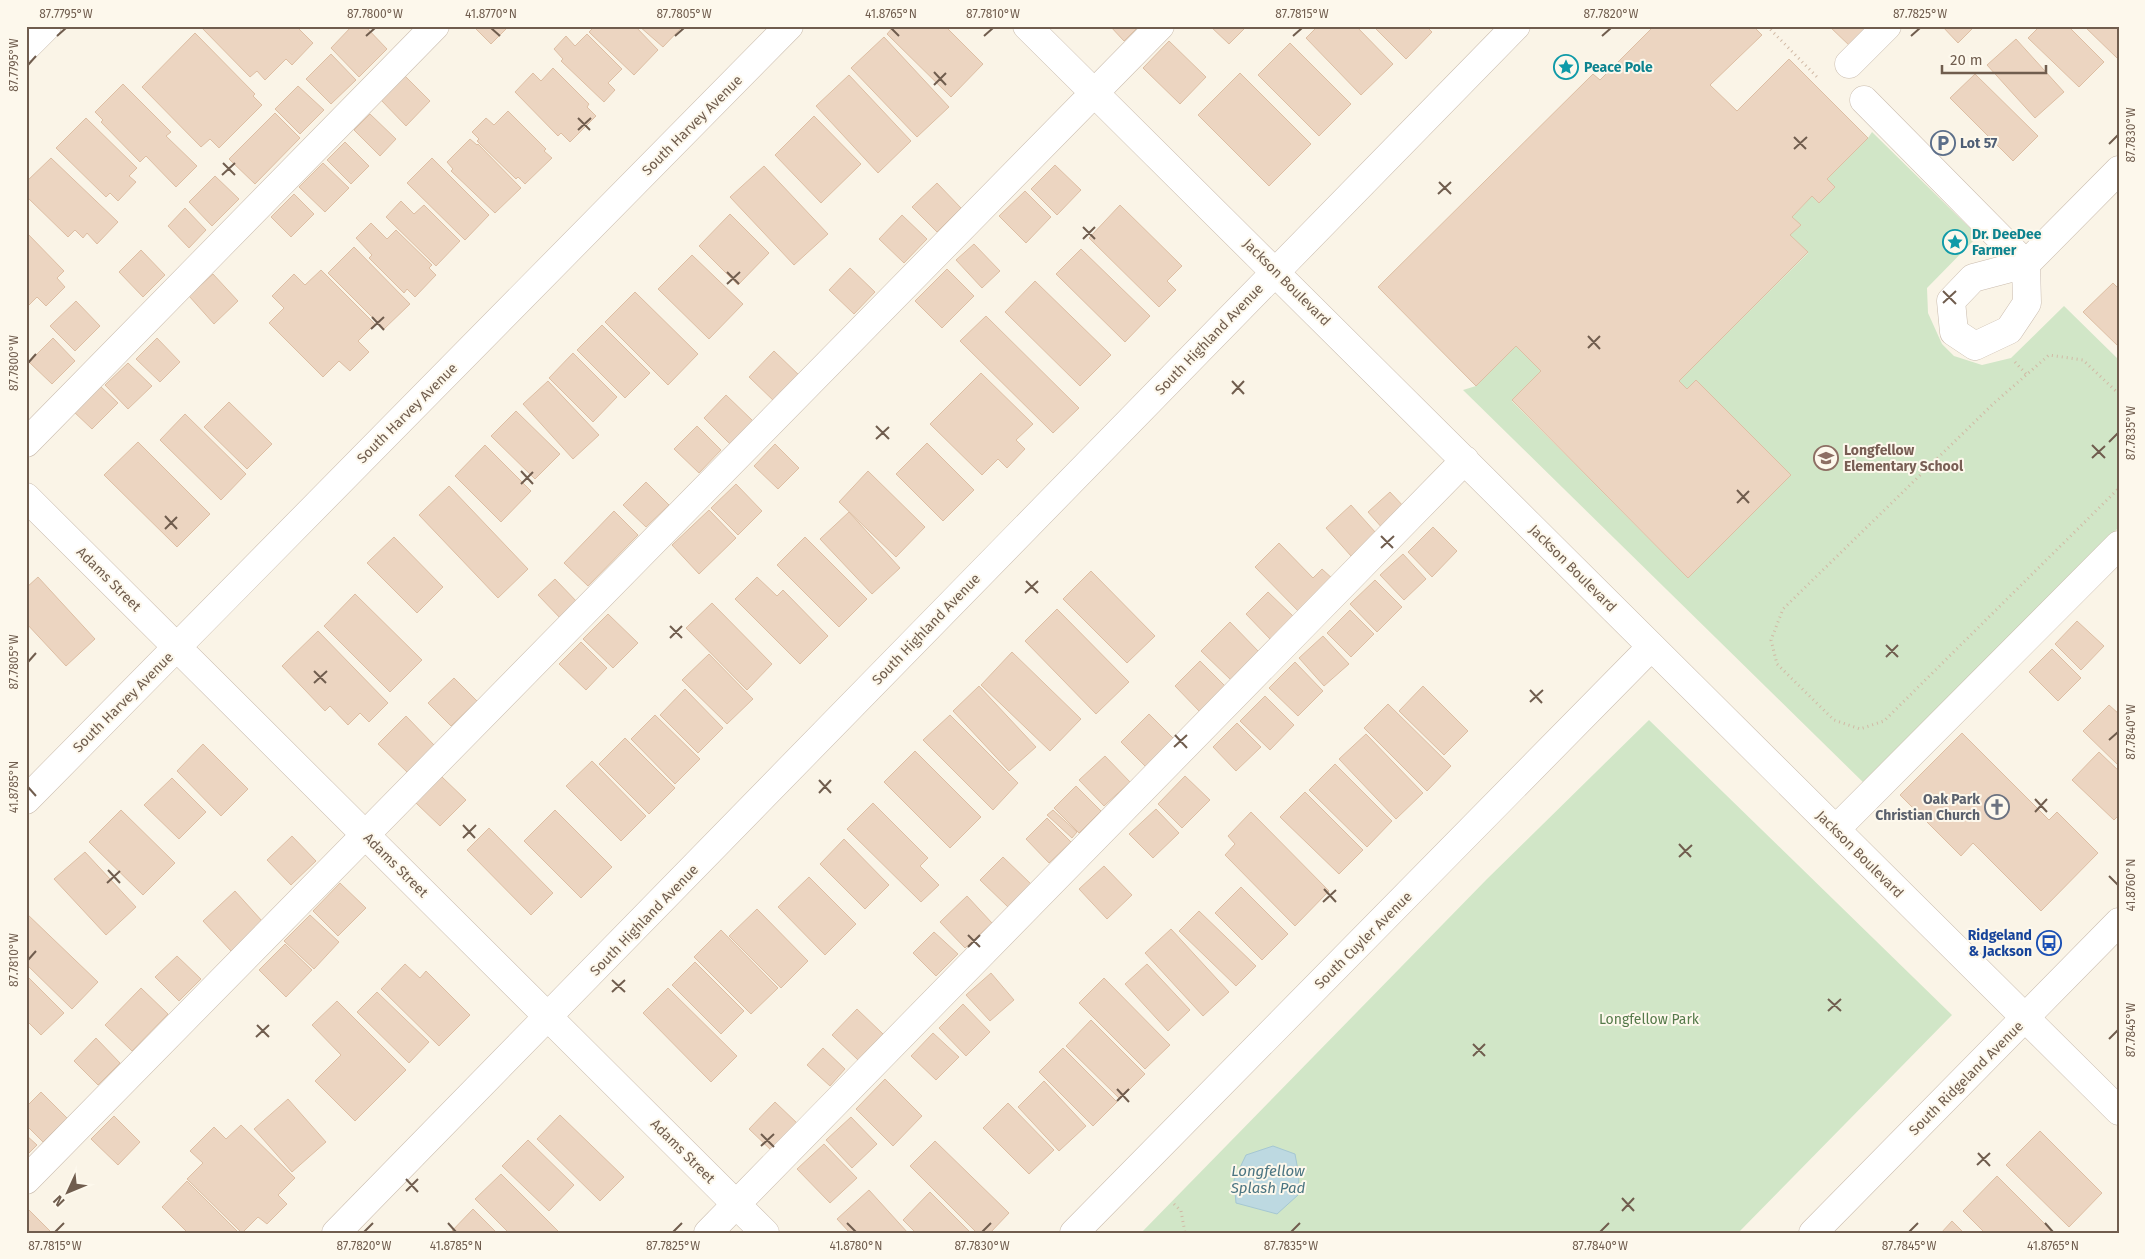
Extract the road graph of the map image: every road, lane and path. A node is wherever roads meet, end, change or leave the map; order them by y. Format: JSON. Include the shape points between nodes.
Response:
{"nodes":[{"id":1,"x":47,"y":26,"type":"edge"},
{"id":2,"x":435,"y":26,"type":"edge"},
{"id":3,"x":788,"y":26,"type":"edge"},
{"id":4,"x":1028,"y":26,"type":"edge"},
{"id":5,"x":1160,"y":26,"type":"edge"},
{"id":6,"x":1516,"y":26,"type":"edge"},
{"id":7,"x":1887,"y":26,"type":"edge"},
{"id":8,"x":26,"y":47,"type":"edge"},
{"id":9,"x":1849,"y":64,"type":"dead end"},
{"id":10,"x":1094,"y":92,"type":"junction"},
{"id":11,"x":1864,"y":100,"type":"dead end"},
{"id":12,"x":2119,"y":170,"type":"edge"},
{"id":13,"x":1275,"y":270,"type":"junction"},
{"id":14,"x":2011,"y":358,"type":"dead end"},
{"id":15,"x":2026,"y":374,"type":"junction"},
{"id":16,"x":2119,"y":394,"type":"edge"},
{"id":17,"x":26,"y":443,"type":"edge"},
{"id":18,"x":1465,"y":460,"type":"junction"},
{"id":19,"x":2119,"y":488,"type":"edge"},
{"id":20,"x":26,"y":497,"type":"edge"},
{"id":21,"x":2119,"y":545,"type":"edge"},
{"id":22,"x":1651,"y":647,"type":"junction"},
{"id":23,"x":177,"y":648,"type":"junction"},
{"id":24,"x":26,"y":800,"type":"edge"},
{"id":25,"x":1836,"y":830,"type":"junction"},
{"id":26,"x":366,"y":835,"type":"junction"},
{"id":27,"x":2119,"y":922,"type":"edge"},
{"id":28,"x":549,"y":1017,"type":"junction"},
{"id":29,"x":2025,"y":1018,"type":"junction"},
{"id":30,"x":2119,"y":1110,"type":"edge"},
{"id":31,"x":26,"y":1180,"type":"edge"},
{"id":32,"x":736,"y":1204,"type":"junction"},
{"id":33,"x":1174,"y":1204,"type":"dead end"},
{"id":34,"x":336,"y":1233,"type":"edge"},
{"id":35,"x":708,"y":1233,"type":"edge"},
{"id":36,"x":765,"y":1233,"type":"edge"},
{"id":37,"x":1074,"y":1233,"type":"edge"},
{"id":38,"x":1185,"y":1233,"type":"edge"},
{"id":39,"x":1813,"y":1233,"type":"edge"}],
"edges":[{"from":1,"to":8,"type":"street"},
{"from":2,"to":17,"type":"street"},
{"from":3,"to":23,"type":"street","name":"South Harvey Avenue"},
{"from":4,"to":10,"type":"street","name":"Jackson Boulevard"},
{"from":5,"to":10,"type":"street"},
{"from":6,"to":13,"type":"street","name":"South Highland Avenue"},
{"from":7,"to":9,"type":"street"},
{"from":10,"to":13,"type":"street","name":"Jackson Boulevard"},
{"from":10,"to":26,"type":"street"},
{"from":11,"to":12,"type":"street","via":[[2026,264]]},
{"from":13,"to":18,"type":"street","name":"Jackson Boulevard"},
{"from":13,"to":28,"type":"street","name":"South Highland Avenue"},
{"from":14,"to":15,"type":"path"},
{"from":15,"to":16,"type":"path","via":[[2049,355],[2083,360]]},
{"from":15,"to":19,"type":"path","via":[[1783,609],[1771,640],[1777,664],[1834,720],[1860,729],[1884,721]]},
{"from":18,"to":22,"type":"street","name":"Jackson Boulevard"},
{"from":18,"to":32,"type":"street"},
{"from":20,"to":23,"type":"street","name":"Adams Street"},
{"from":21,"to":25,"type":"street"},
{"from":22,"to":25,"type":"street","name":"Jackson Boulevard"},
{"from":22,"to":37,"type":"street","name":"South Cuyler Avenue"},
{"from":23,"to":24,"type":"street","name":"South Harvey Avenue"},
{"from":23,"to":26,"type":"street","name":"Adams Street"},
{"from":25,"to":29,"type":"street","name":"Jackson Boulevard"},
{"from":26,"to":28,"type":"street","name":"Adams Street"},
{"from":26,"to":31,"type":"street"},
{"from":27,"to":29,"type":"street","name":"South Ridgeland Avenue"},
{"from":28,"to":32,"type":"street","name":"Adams Street"},
{"from":28,"to":34,"type":"street","name":"South Highland Avenue"},
{"from":29,"to":30,"type":"street","name":"Jackson Boulevard"},
{"from":29,"to":39,"type":"street","name":"South Ridgeland Avenue"},
{"from":32,"to":35,"type":"street"},
{"from":32,"to":36,"type":"street","name":"Adams Street"},
{"from":33,"to":38,"type":"path","via":[[1181,1211]]}]}
